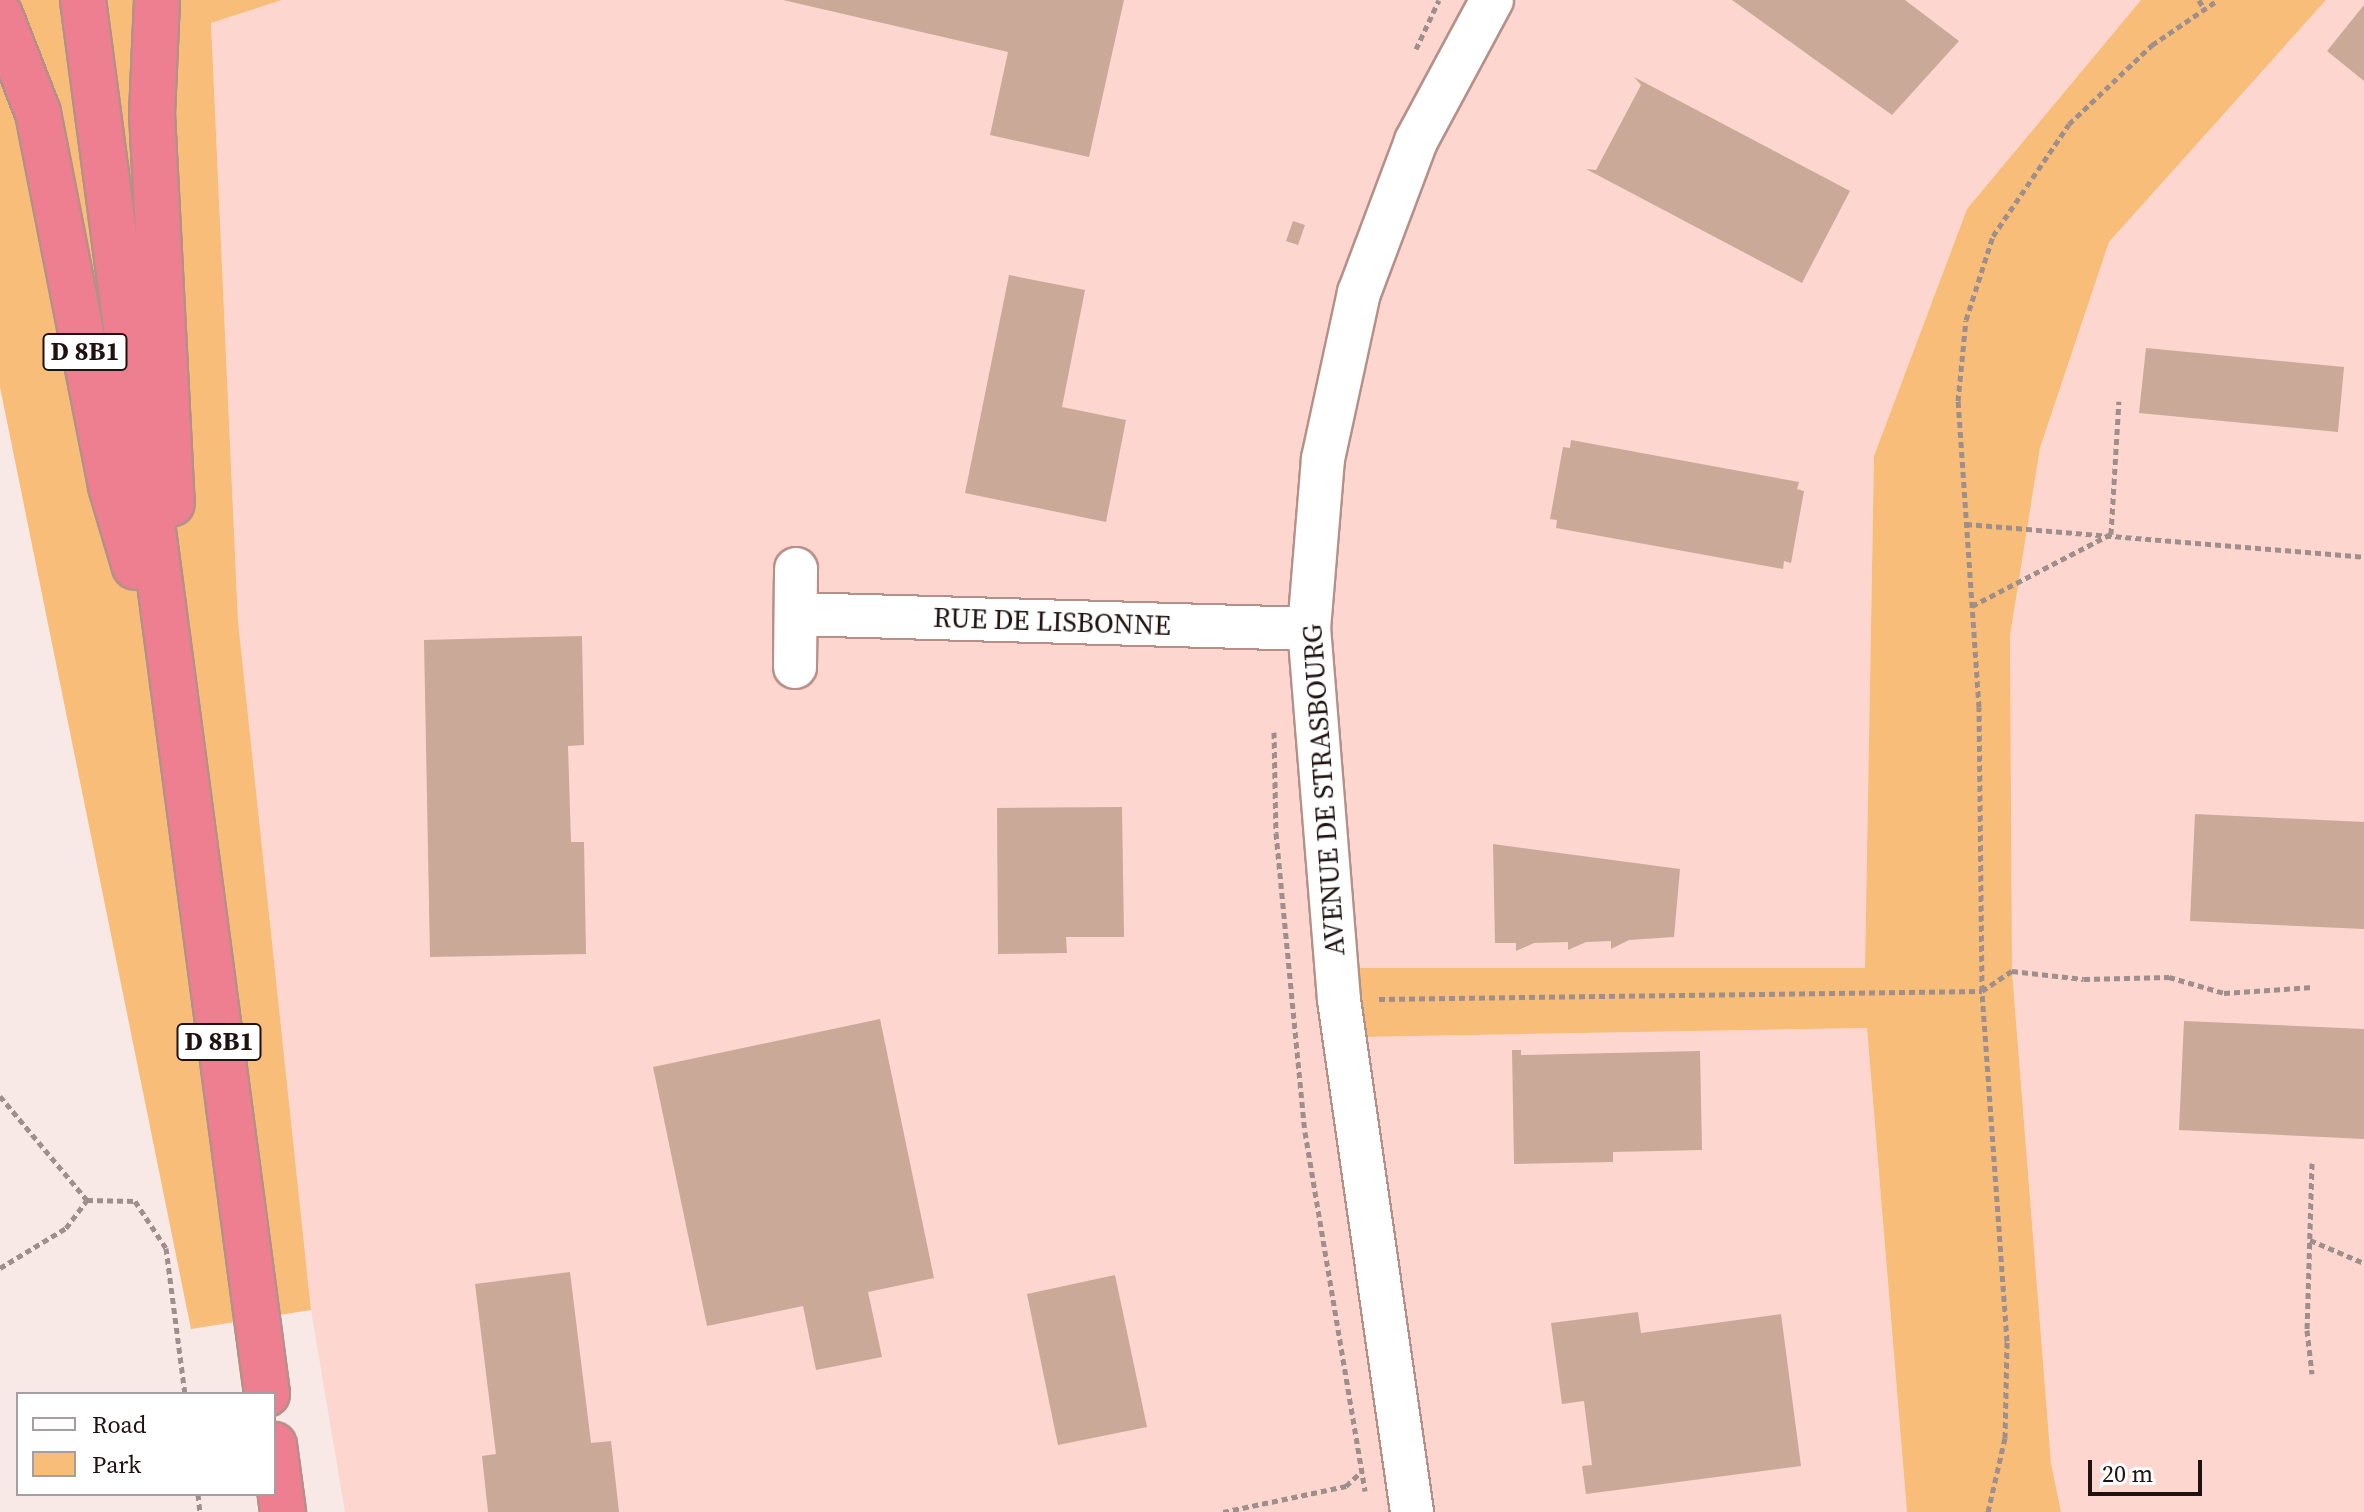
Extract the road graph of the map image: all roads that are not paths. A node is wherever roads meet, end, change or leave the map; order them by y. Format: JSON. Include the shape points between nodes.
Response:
{"nodes":[{"id":1,"x":83,"y":0,"type":"edge"},
{"id":2,"x":157,"y":0,"type":"edge"},
{"id":3,"x":1492,"y":0,"type":"edge"},
{"id":4,"x":0,"y":15,"type":"edge"},
{"id":5,"x":796,"y":569,"type":"dead end"},
{"id":6,"x":796,"y":614,"type":"junction"},
{"id":7,"x":1309,"y":629,"type":"junction"},
{"id":8,"x":795,"y":667,"type":"dead end"},
{"id":9,"x":172,"y":690,"type":"junction"},
{"id":10,"x":267,"y":1392,"type":"edge"},
{"id":11,"x":276,"y":1460,"type":"edge"},
{"id":12,"x":283,"y":1512,"type":"edge"},
{"id":13,"x":1412,"y":1512,"type":"edge"}],
"edges":[{"from":1,"to":9,"type":"highway","number":"D 8B1"},
{"from":2,"to":9,"type":"highway","number":"D 8B1","via":[[152,113],[172,430]]},
{"from":3,"to":7,"type":"street","name":"AVENUE DE STRASBOURG","via":[[1416,141],[1359,293],[1323,459]]},
{"from":4,"to":9,"type":"highway","number":"D 8B1","via":[[38,113],[111,486]]},
{"from":5,"to":6,"type":"street"},
{"from":6,"to":7,"type":"street","name":"RUE DE LISBONNE"},
{"from":6,"to":8,"type":"street"},
{"from":7,"to":13,"type":"street","name":"AVENUE DE STRASBOURG","via":[[1339,1000]]},
{"from":9,"to":10,"type":"highway","number":"D 8B1"},
{"from":11,"to":12,"type":"highway"}]}
